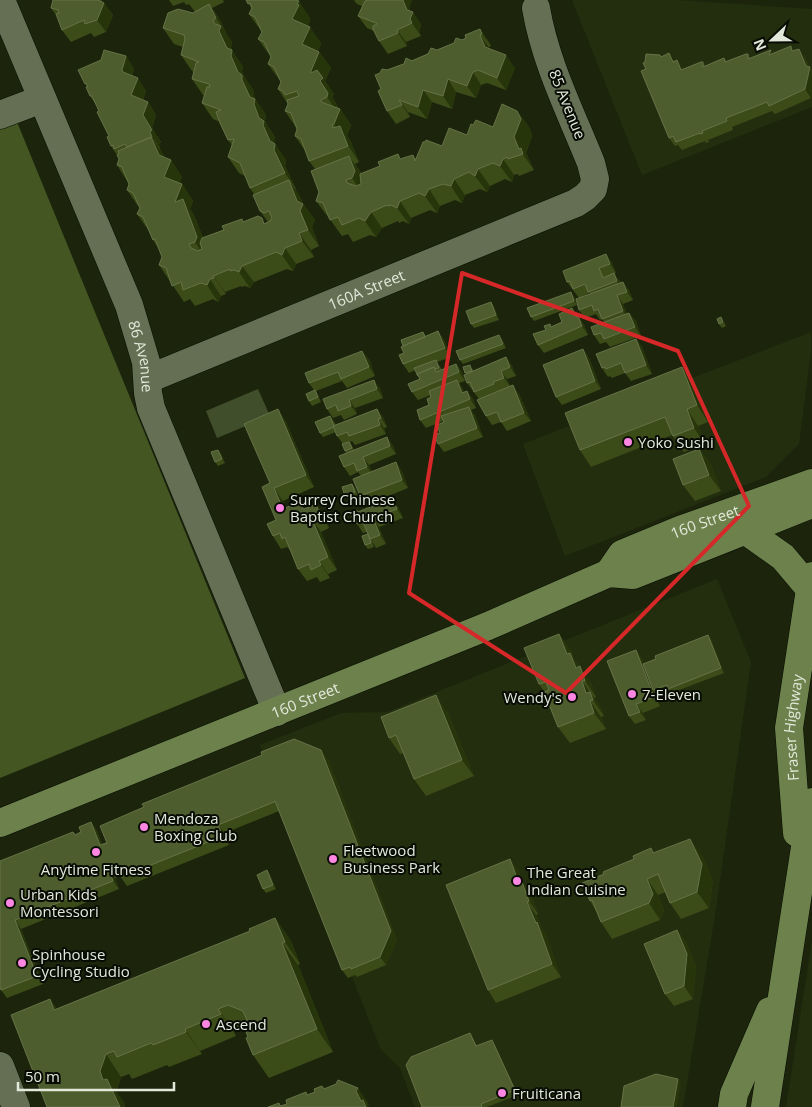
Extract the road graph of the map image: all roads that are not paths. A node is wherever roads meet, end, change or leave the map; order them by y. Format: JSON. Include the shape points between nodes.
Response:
{"nodes":[{"id":1,"x":1,"y":0,"type":"edge"},
{"id":2,"x":536,"y":8,"type":"dead end"},
{"id":3,"x":42,"y":99,"type":"junction"},
{"id":4,"x":0,"y":115,"type":"edge"},
{"id":5,"x":585,"y":197,"type":"joint"},
{"id":6,"x":148,"y":379,"type":"junction"},
{"id":7,"x":812,"y":483,"type":"edge"},
{"id":8,"x":812,"y":504,"type":"edge"},
{"id":9,"x":745,"y":530,"type":"junction"},
{"id":10,"x":609,"y":573,"type":"junction"},
{"id":11,"x":811,"y":583,"type":"edge"},
{"id":12,"x":277,"y":712,"type":"junction"},
{"id":13,"x":812,"y":802,"type":"edge"},
{"id":14,"x":0,"y":823,"type":"edge"},
{"id":15,"x":801,"y":879,"type":"junction"},
{"id":16,"x":786,"y":975,"type":"junction"},
{"id":17,"x":0,"y":1066,"type":"edge"},
{"id":18,"x":16,"y":1107,"type":"edge"},
{"id":19,"x":732,"y":1107,"type":"edge"},
{"id":20,"x":765,"y":1107,"type":"edge"}],
"edges":[{"from":1,"to":3,"type":"street","name":"86 Avenue"},
{"from":2,"to":5,"type":"street","name":"85 Avenue","via":[[549,56],[591,163],[594,184]]},
{"from":3,"to":4,"type":"street"},
{"from":3,"to":6,"type":"street","name":"86 Avenue","via":[[129,305]]},
{"from":5,"to":6,"type":"street","name":"160A Street","via":[[567,208]]},
{"from":6,"to":12,"type":"street","name":"86 Avenue","via":[[151,408]]},
{"from":7,"to":10,"type":"main road","name":"160 Street","via":[[622,554]]},
{"from":8,"to":9,"type":"main road","name":"160 Street"},
{"from":9,"to":10,"type":"main road","name":"160 Street","via":[[633,575]]},
{"from":9,"to":11,"type":"main road","via":[[783,557]]},
{"from":10,"to":12,"type":"main road","name":"160 Street"},
{"from":11,"to":15,"type":"main road","name":"Fraser Highway","via":[[789,728]]},
{"from":12,"to":14,"type":"main road","name":"160 Street"},
{"from":13,"to":15,"type":"main road","name":"Fraser Highway"},
{"from":15,"to":16,"type":"main road","name":"Fraser Highway"},
{"from":16,"to":19,"type":"main road","name":"Fraser Highway","via":[[734,1094]]},
{"from":16,"to":20,"type":"main road","name":"Fraser Highway"},
{"from":17,"to":18,"type":"street"}]}
